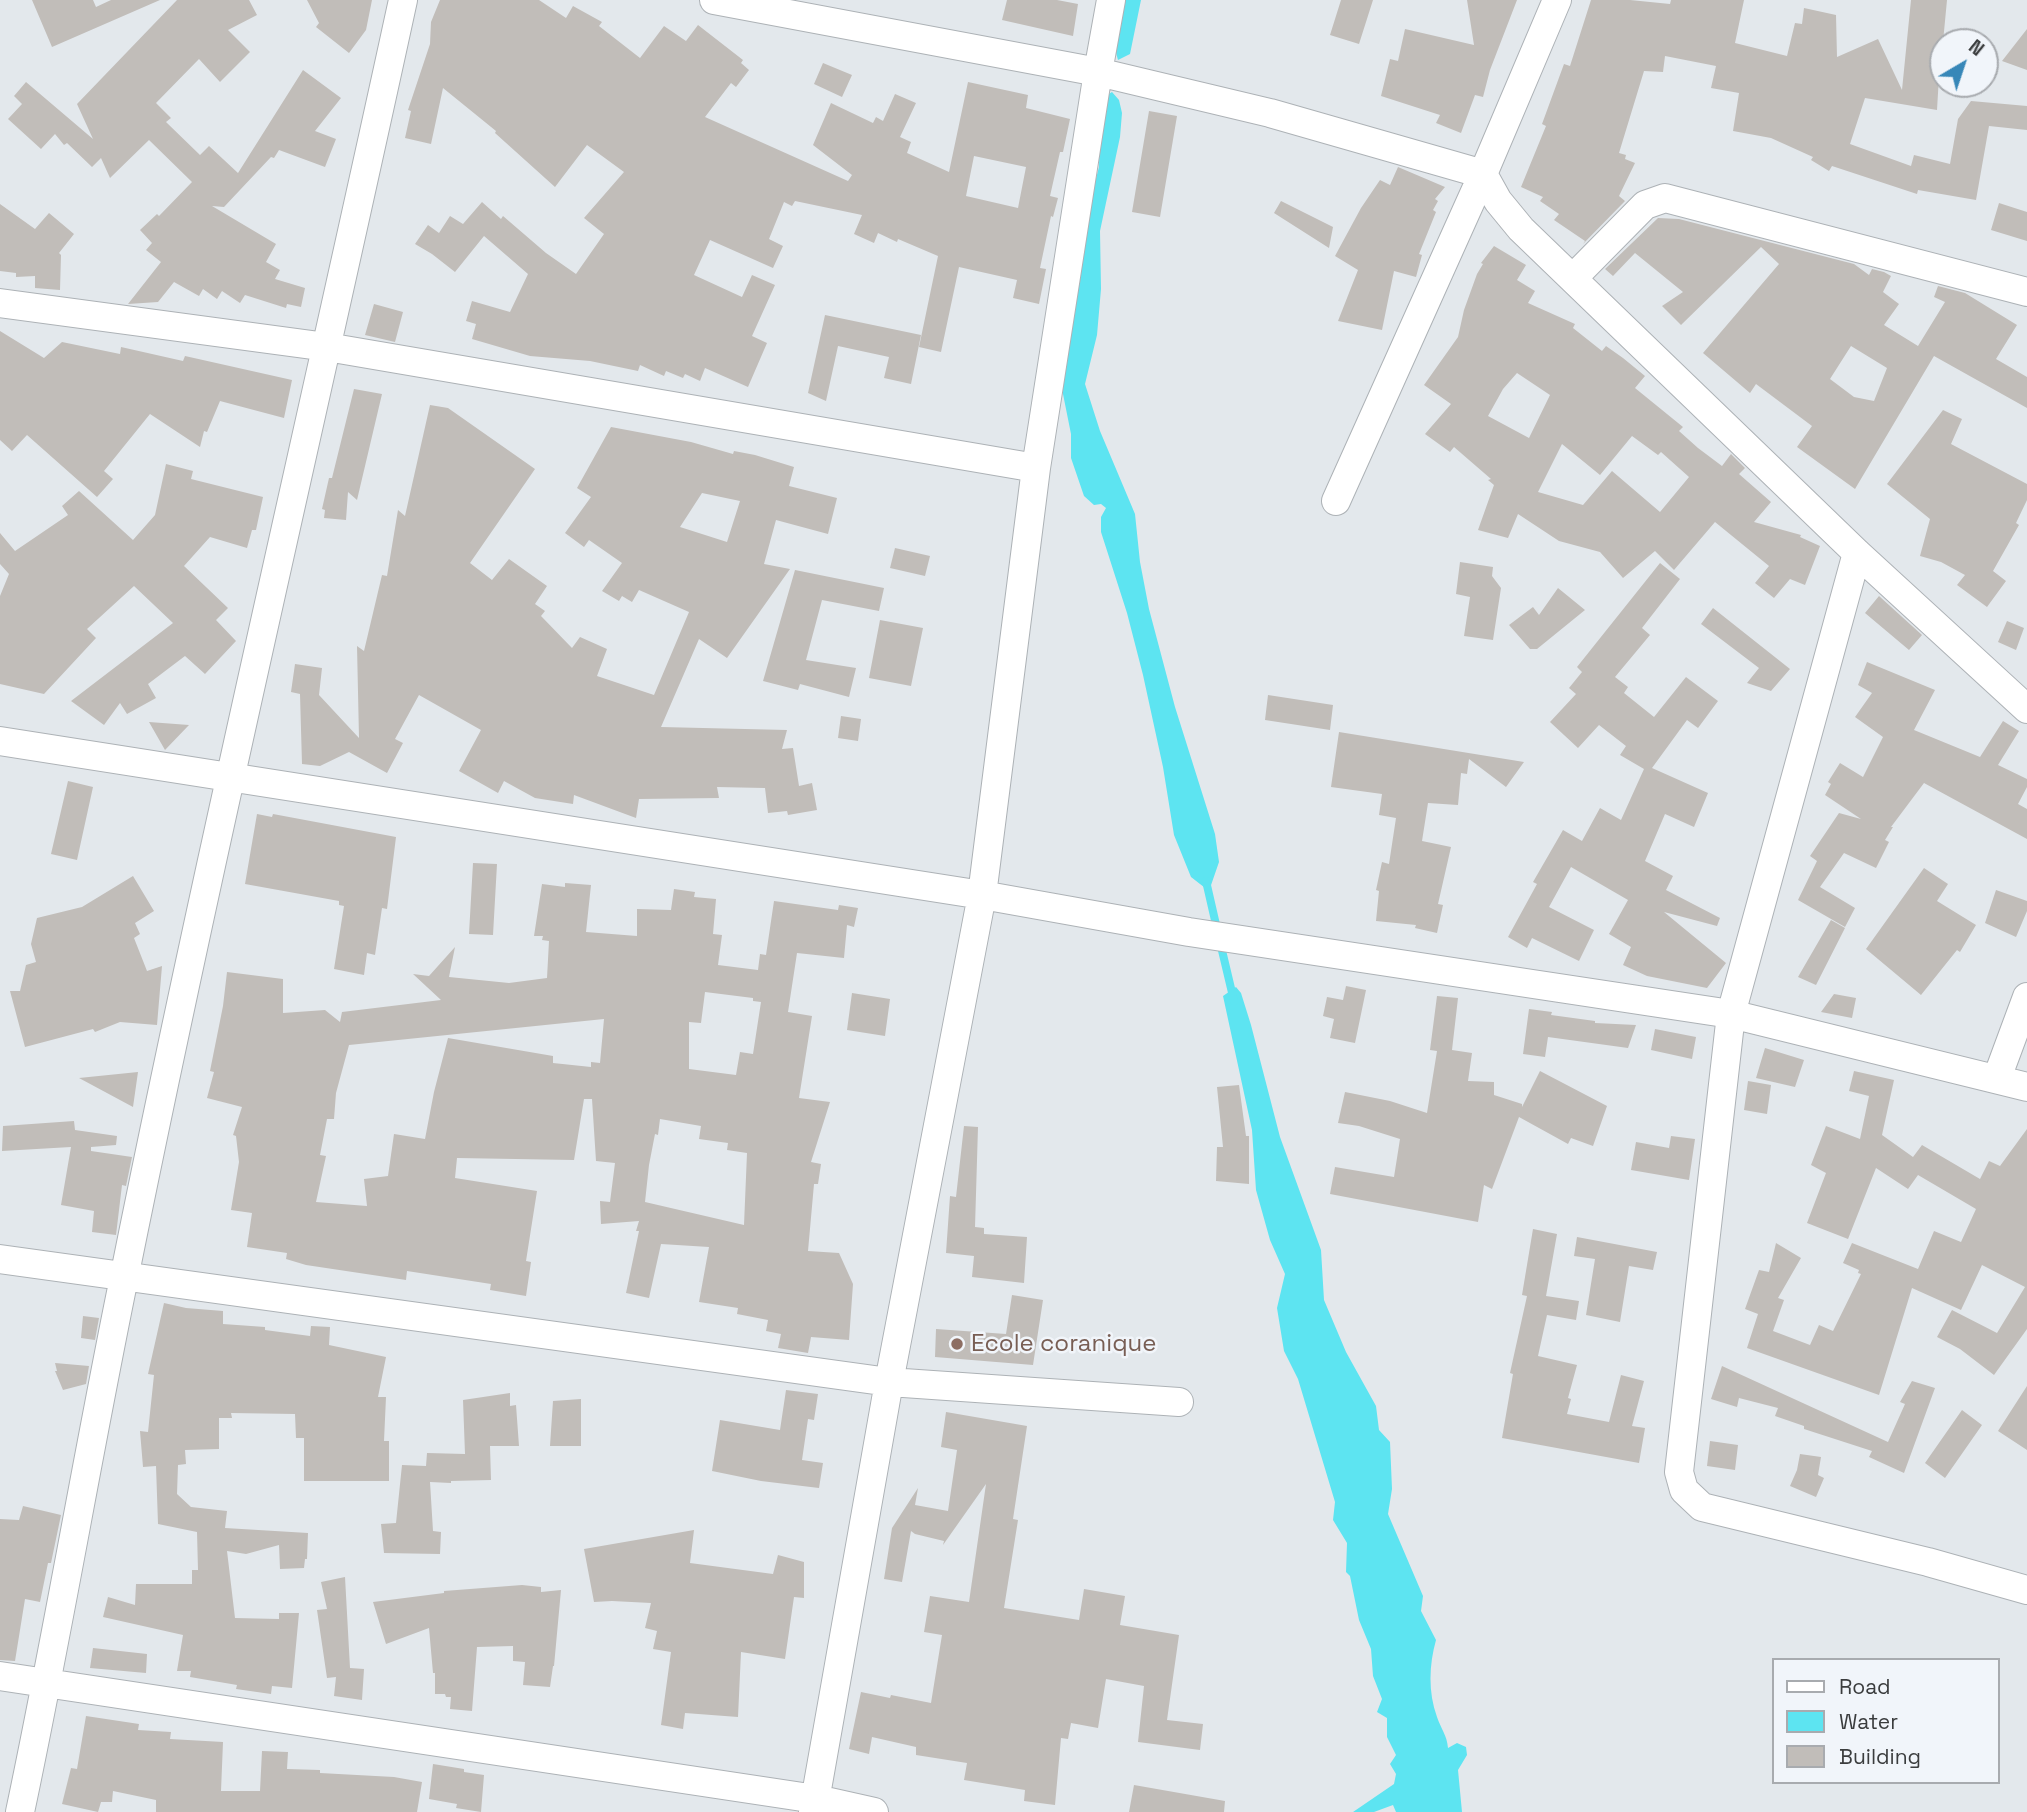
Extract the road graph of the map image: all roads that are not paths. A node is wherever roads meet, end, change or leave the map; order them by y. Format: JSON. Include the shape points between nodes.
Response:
{"nodes":[{"id":1,"x":403,"y":0,"type":"edge"},
{"id":2,"x":714,"y":0,"type":"edge"},
{"id":3,"x":1111,"y":0,"type":"edge"},
{"id":4,"x":1557,"y":0,"type":"edge"},
{"id":5,"x":1098,"y":72,"type":"junction"},
{"id":6,"x":1483,"y":174,"type":"junction"},
{"id":7,"x":1573,"y":278,"type":"junction"},
{"id":8,"x":2027,"y":292,"type":"edge"},
{"id":9,"x":0,"y":303,"type":"edge"},
{"id":10,"x":327,"y":348,"type":"junction"},
{"id":11,"x":1036,"y":468,"type":"junction"},
{"id":12,"x":1336,"y":501,"type":"dead end"},
{"id":13,"x":1857,"y":553,"type":"junction"},
{"id":14,"x":2027,"y":709,"type":"edge"},
{"id":15,"x":0,"y":741,"type":"edge"},
{"id":16,"x":229,"y":778,"type":"junction"},
{"id":17,"x":982,"y":895,"type":"junction"},
{"id":18,"x":2027,"y":997,"type":"edge"},
{"id":19,"x":1731,"y":1014,"type":"junction"},
{"id":20,"x":1997,"y":1078,"type":"junction"},
{"id":21,"x":2027,"y":1087,"type":"edge"},
{"id":22,"x":0,"y":1259,"type":"edge"},
{"id":23,"x":124,"y":1277,"type":"junction"},
{"id":24,"x":889,"y":1382,"type":"junction"},
{"id":25,"x":1179,"y":1402,"type":"dead end"},
{"id":26,"x":2027,"y":1590,"type":"edge"},
{"id":27,"x":0,"y":1676,"type":"edge"},
{"id":28,"x":47,"y":1683,"type":"junction"},
{"id":29,"x":814,"y":1806,"type":"edge"},
{"id":30,"x":20,"y":1812,"type":"edge"},
{"id":31,"x":874,"y":1812,"type":"edge"}],
"edges":[{"from":1,"to":10,"type":"street"},
{"from":2,"to":5,"type":"street"},
{"from":3,"to":5,"type":"street"},
{"from":4,"to":6,"type":"street"},
{"from":5,"to":6,"type":"street","via":[[1270,113]]},
{"from":5,"to":11,"type":"street"},
{"from":6,"to":7,"type":"street","via":[[1521,229]]},
{"from":6,"to":12,"type":"street"},
{"from":7,"to":8,"type":"street","via":[[1645,205],[1665,198]]},
{"from":7,"to":13,"type":"street"},
{"from":9,"to":10,"type":"street"},
{"from":10,"to":11,"type":"street"},
{"from":10,"to":16,"type":"street"},
{"from":11,"to":17,"type":"street"},
{"from":13,"to":14,"type":"street"},
{"from":13,"to":19,"type":"street"},
{"from":15,"to":16,"type":"street"},
{"from":16,"to":17,"type":"street"},
{"from":16,"to":23,"type":"street"},
{"from":17,"to":19,"type":"street","via":[[1189,932]]},
{"from":17,"to":24,"type":"street"},
{"from":18,"to":20,"type":"street"},
{"from":19,"to":20,"type":"street"},
{"from":19,"to":26,"type":"street","via":[[1679,1472],[1684,1490],[1702,1507]]},
{"from":20,"to":21,"type":"street"},
{"from":22,"to":23,"type":"street"},
{"from":23,"to":24,"type":"street"},
{"from":23,"to":28,"type":"street"},
{"from":24,"to":25,"type":"street"},
{"from":24,"to":29,"type":"street"},
{"from":27,"to":28,"type":"street"},
{"from":28,"to":29,"type":"street"},
{"from":28,"to":30,"type":"street"},
{"from":29,"to":31,"type":"street"}]}
